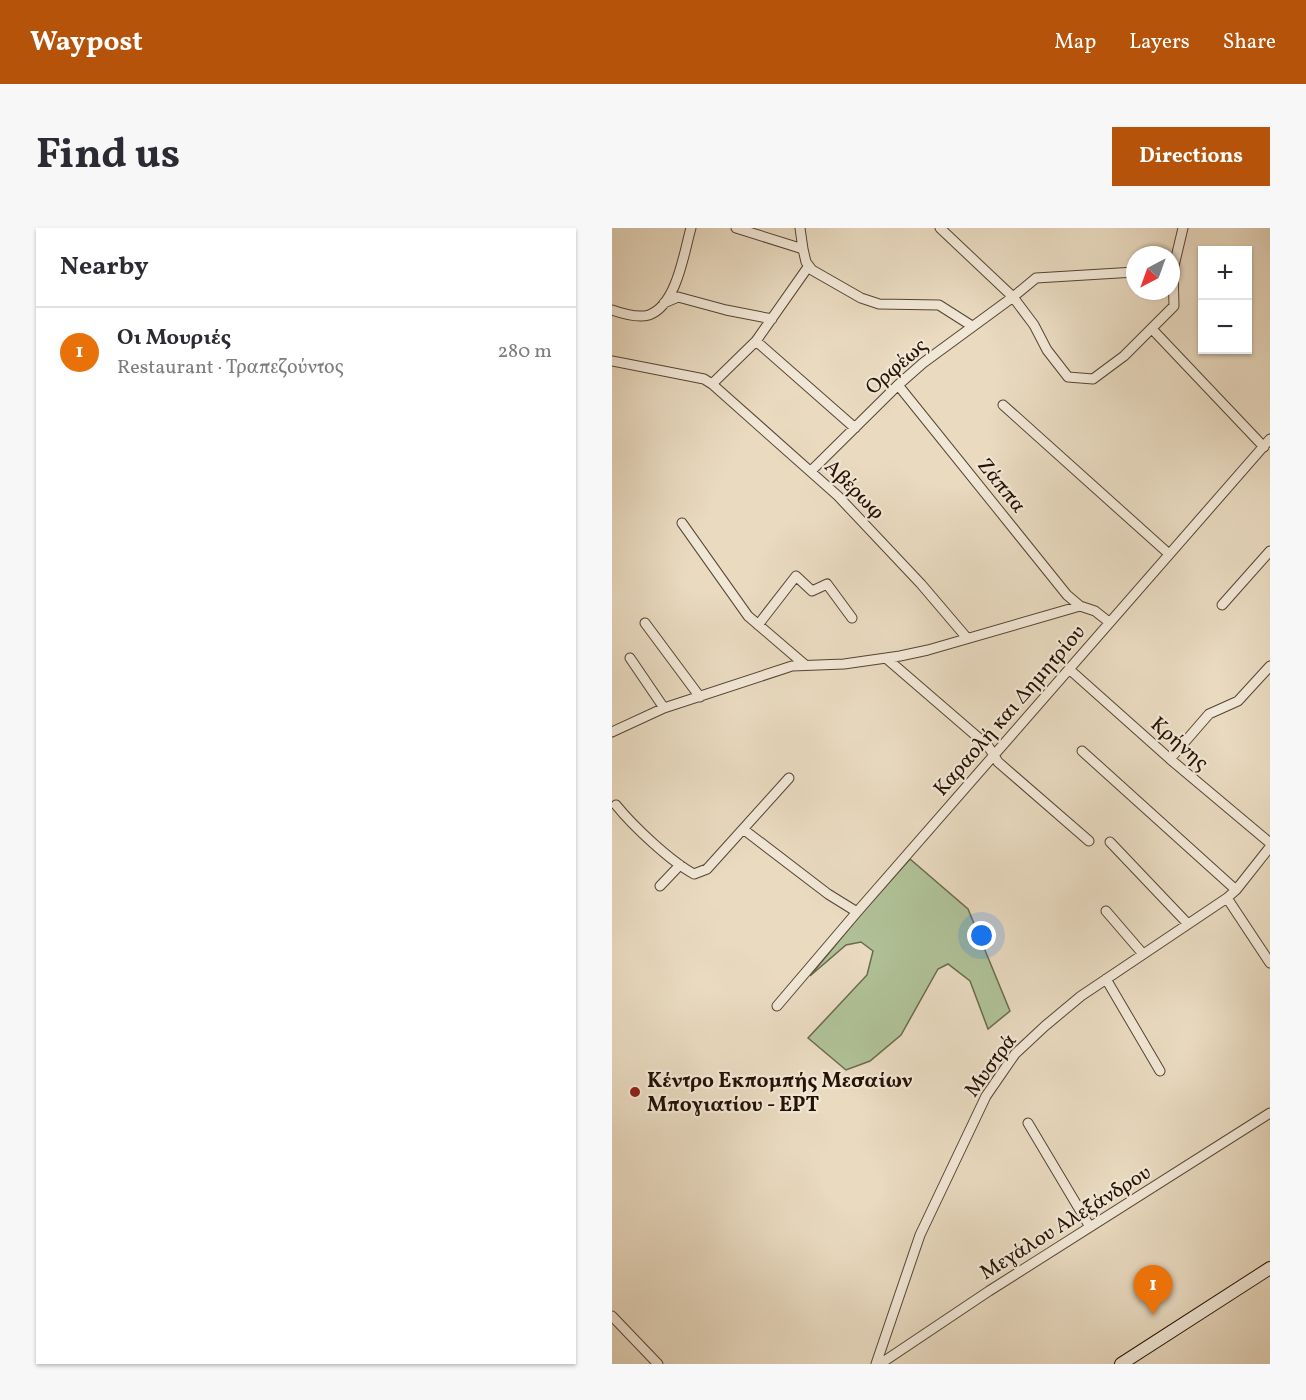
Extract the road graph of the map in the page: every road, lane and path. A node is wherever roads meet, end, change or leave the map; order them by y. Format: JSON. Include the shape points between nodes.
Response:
{"nodes":[{"id":1,"x":691,"y":228,"type":"edge"},
{"id":2,"x":736,"y":228,"type":"edge"},
{"id":3,"x":800,"y":228,"type":"edge"},
{"id":4,"x":940,"y":228,"type":"edge"},
{"id":5,"x":1183,"y":228,"type":"edge"},
{"id":6,"x":1178,"y":246,"type":"edge"},
{"id":7,"x":803,"y":249,"type":"junction"},
{"id":8,"x":808,"y":267,"type":"junction"},
{"id":9,"x":1126,"y":273,"type":"edge"},
{"id":10,"x":1013,"y":297,"type":"junction"},
{"id":11,"x":1174,"y":300,"type":"edge"},
{"id":12,"x":663,"y":304,"type":"junction"},
{"id":13,"x":612,"y":310,"type":"edge"},
{"id":14,"x":772,"y":319,"type":"junction"},
{"id":15,"x":972,"y":326,"type":"junction"},
{"id":16,"x":1152,"y":329,"type":"junction"},
{"id":17,"x":756,"y":341,"type":"junction"},
{"id":18,"x":612,"y":360,"type":"edge"},
{"id":19,"x":708,"y":382,"type":"junction"},
{"id":20,"x":898,"y":385,"type":"junction"},
{"id":21,"x":1003,"y":405,"type":"dead end"},
{"id":22,"x":855,"y":428,"type":"junction"},
{"id":23,"x":1267,"y":443,"type":"edge"},
{"id":24,"x":811,"y":471,"type":"junction"},
{"id":25,"x":682,"y":523,"type":"dead end"},
{"id":26,"x":1270,"y":551,"type":"edge"},
{"id":27,"x":1169,"y":554,"type":"junction"},
{"id":28,"x":1222,"y":605,"type":"dead end"},
{"id":29,"x":1080,"y":606,"type":"junction"},
{"id":30,"x":852,"y":618,"type":"dead end"},
{"id":31,"x":1109,"y":622,"type":"junction"},
{"id":32,"x":645,"y":623,"type":"dead end"},
{"id":33,"x":758,"y":625,"type":"junction"},
{"id":34,"x":967,"y":638,"type":"junction"},
{"id":35,"x":630,"y":658,"type":"dead end"},
{"id":36,"x":886,"y":658,"type":"junction"},
{"id":37,"x":804,"y":664,"type":"junction"},
{"id":38,"x":1270,"y":666,"type":"edge"},
{"id":39,"x":1069,"y":669,"type":"junction"},
{"id":40,"x":700,"y":697,"type":"junction"},
{"id":41,"x":664,"y":708,"type":"junction"},
{"id":42,"x":612,"y":732,"type":"edge"},
{"id":43,"x":1082,"y":751,"type":"dead end"},
{"id":44,"x":995,"y":756,"type":"junction"},
{"id":45,"x":1170,"y":759,"type":"junction"},
{"id":46,"x":789,"y":778,"type":"dead end"},
{"id":47,"x":616,"y":805,"type":"dead end"},
{"id":48,"x":743,"y":829,"type":"junction"},
{"id":49,"x":1089,"y":841,"type":"dead end"},
{"id":50,"x":1110,"y":842,"type":"dead end"},
{"id":51,"x":1270,"y":845,"type":"edge"},
{"id":52,"x":680,"y":865,"type":"junction"},
{"id":53,"x":660,"y":886,"type":"dead end"},
{"id":54,"x":1236,"y":890,"type":"junction"},
{"id":55,"x":1227,"y":898,"type":"junction"},
{"id":56,"x":1107,"y":911,"type":"dead end"},
{"id":57,"x":856,"y":912,"type":"junction"},
{"id":58,"x":1188,"y":924,"type":"junction"},
{"id":59,"x":1143,"y":954,"type":"junction"},
{"id":60,"x":1270,"y":963,"type":"edge"},
{"id":61,"x":1106,"y":979,"type":"junction"},
{"id":62,"x":777,"y":1006,"type":"dead end"},
{"id":63,"x":1160,"y":1071,"type":"dead end"},
{"id":64,"x":1270,"y":1113,"type":"edge"},
{"id":65,"x":1028,"y":1123,"type":"dead end"},
{"id":66,"x":1089,"y":1227,"type":"junction"},
{"id":67,"x":1270,"y":1268,"type":"edge"},
{"id":68,"x":612,"y":1316,"type":"edge"},
{"id":69,"x":658,"y":1364,"type":"edge"},
{"id":70,"x":878,"y":1364,"type":"edge"},
{"id":71,"x":1120,"y":1364,"type":"edge"}],
"edges":[{"from":1,"to":12,"type":"street","via":[[674,289]]},
{"from":2,"to":7,"type":"street"},
{"from":3,"to":7,"type":"street"},
{"from":4,"to":10,"type":"street"},
{"from":5,"to":6,"type":"street"},
{"from":7,"to":8,"type":"street"},
{"from":8,"to":14,"type":"street"},
{"from":8,"to":15,"type":"street","via":[[861,298],[879,304],[939,305]]},
{"from":9,"to":10,"type":"street","name":"Ορφέως","via":[[1036,278]]},
{"from":10,"to":15,"type":"street","name":"Ορφέως"},
{"from":10,"to":16,"type":"street","via":[[1068,377],[1093,379],[1125,356]]},
{"from":11,"to":16,"type":"street","via":[[1174,306]]},
{"from":12,"to":13,"type":"street","via":[[649,315]]},
{"from":12,"to":14,"type":"street","via":[[678,297]]},
{"from":14,"to":17,"type":"street"},
{"from":15,"to":20,"type":"street","name":"Ορφέως"},
{"from":16,"to":23,"type":"street"},
{"from":17,"to":19,"type":"street"},
{"from":17,"to":22,"type":"street"},
{"from":18,"to":19,"type":"street"},
{"from":19,"to":24,"type":"street","name":"Αβέρωφ"},
{"from":20,"to":22,"type":"street","name":"Ορφέως"},
{"from":20,"to":29,"type":"street","name":"Ζάππα","via":[[1067,595]]},
{"from":21,"to":27,"type":"street"},
{"from":22,"to":24,"type":"street","name":"Ορφέως"},
{"from":23,"to":27,"type":"street","name":"Καραολή και Δημητρίου"},
{"from":24,"to":34,"type":"street","name":"Αβέρωφ","via":[[900,560]]},
{"from":25,"to":33,"type":"street"},
{"from":26,"to":28,"type":"street"},
{"from":27,"to":31,"type":"street","name":"Καραολή και Δημητρίου"},
{"from":29,"to":31,"type":"street","name":"Ζάππα"},
{"from":29,"to":34,"type":"street"},
{"from":30,"to":33,"type":"street","via":[[827,584],[813,591],[796,576]]},
{"from":31,"to":39,"type":"street","name":"Καραολή και Δημητρίου"},
{"from":32,"to":40,"type":"street"},
{"from":33,"to":37,"type":"street"},
{"from":34,"to":36,"type":"street"},
{"from":35,"to":41,"type":"street"},
{"from":36,"to":37,"type":"street"},
{"from":36,"to":44,"type":"street"},
{"from":37,"to":40,"type":"street"},
{"from":38,"to":45,"type":"street","via":[[1238,701],[1209,714]]},
{"from":39,"to":44,"type":"street","name":"Καραολή και Δημητρίου"},
{"from":39,"to":45,"type":"street","name":"Κρήνης"},
{"from":40,"to":41,"type":"street"},
{"from":41,"to":42,"type":"street"},
{"from":43,"to":54,"type":"street"},
{"from":44,"to":49,"type":"street"},
{"from":44,"to":57,"type":"street","name":"Καραολή και Δημητρίου"},
{"from":45,"to":51,"type":"street","name":"Κρήνης"},
{"from":46,"to":48,"type":"street"},
{"from":47,"to":52,"type":"street"},
{"from":48,"to":52,"type":"street","via":[[700,873],[694,874]]},
{"from":48,"to":57,"type":"street"},
{"from":50,"to":58,"type":"street"},
{"from":51,"to":54,"type":"street","name":"Μυστρά"},
{"from":52,"to":53,"type":"street"},
{"from":54,"to":55,"type":"street","name":"Μυστρά"},
{"from":55,"to":58,"type":"street","name":"Μυστρά"},
{"from":55,"to":60,"type":"street"},
{"from":56,"to":59,"type":"street"},
{"from":57,"to":62,"type":"street","name":"Καραολή και Δημητρίου"},
{"from":58,"to":59,"type":"street","name":"Μυστρά"},
{"from":59,"to":61,"type":"street","name":"Μυστρά"},
{"from":61,"to":63,"type":"street"},
{"from":61,"to":70,"type":"street","name":"Μυστρά","via":[[1029,1040],[986,1096],[920,1236]]},
{"from":64,"to":66,"type":"street","name":"Μεγάλου Αλεξάνδρου"},
{"from":65,"to":66,"type":"street"},
{"from":66,"to":70,"type":"street","name":"Μεγάλου Αλεξάνδρου"},
{"from":67,"to":71,"type":"main road"},
{"from":68,"to":69,"type":"street"}]}
